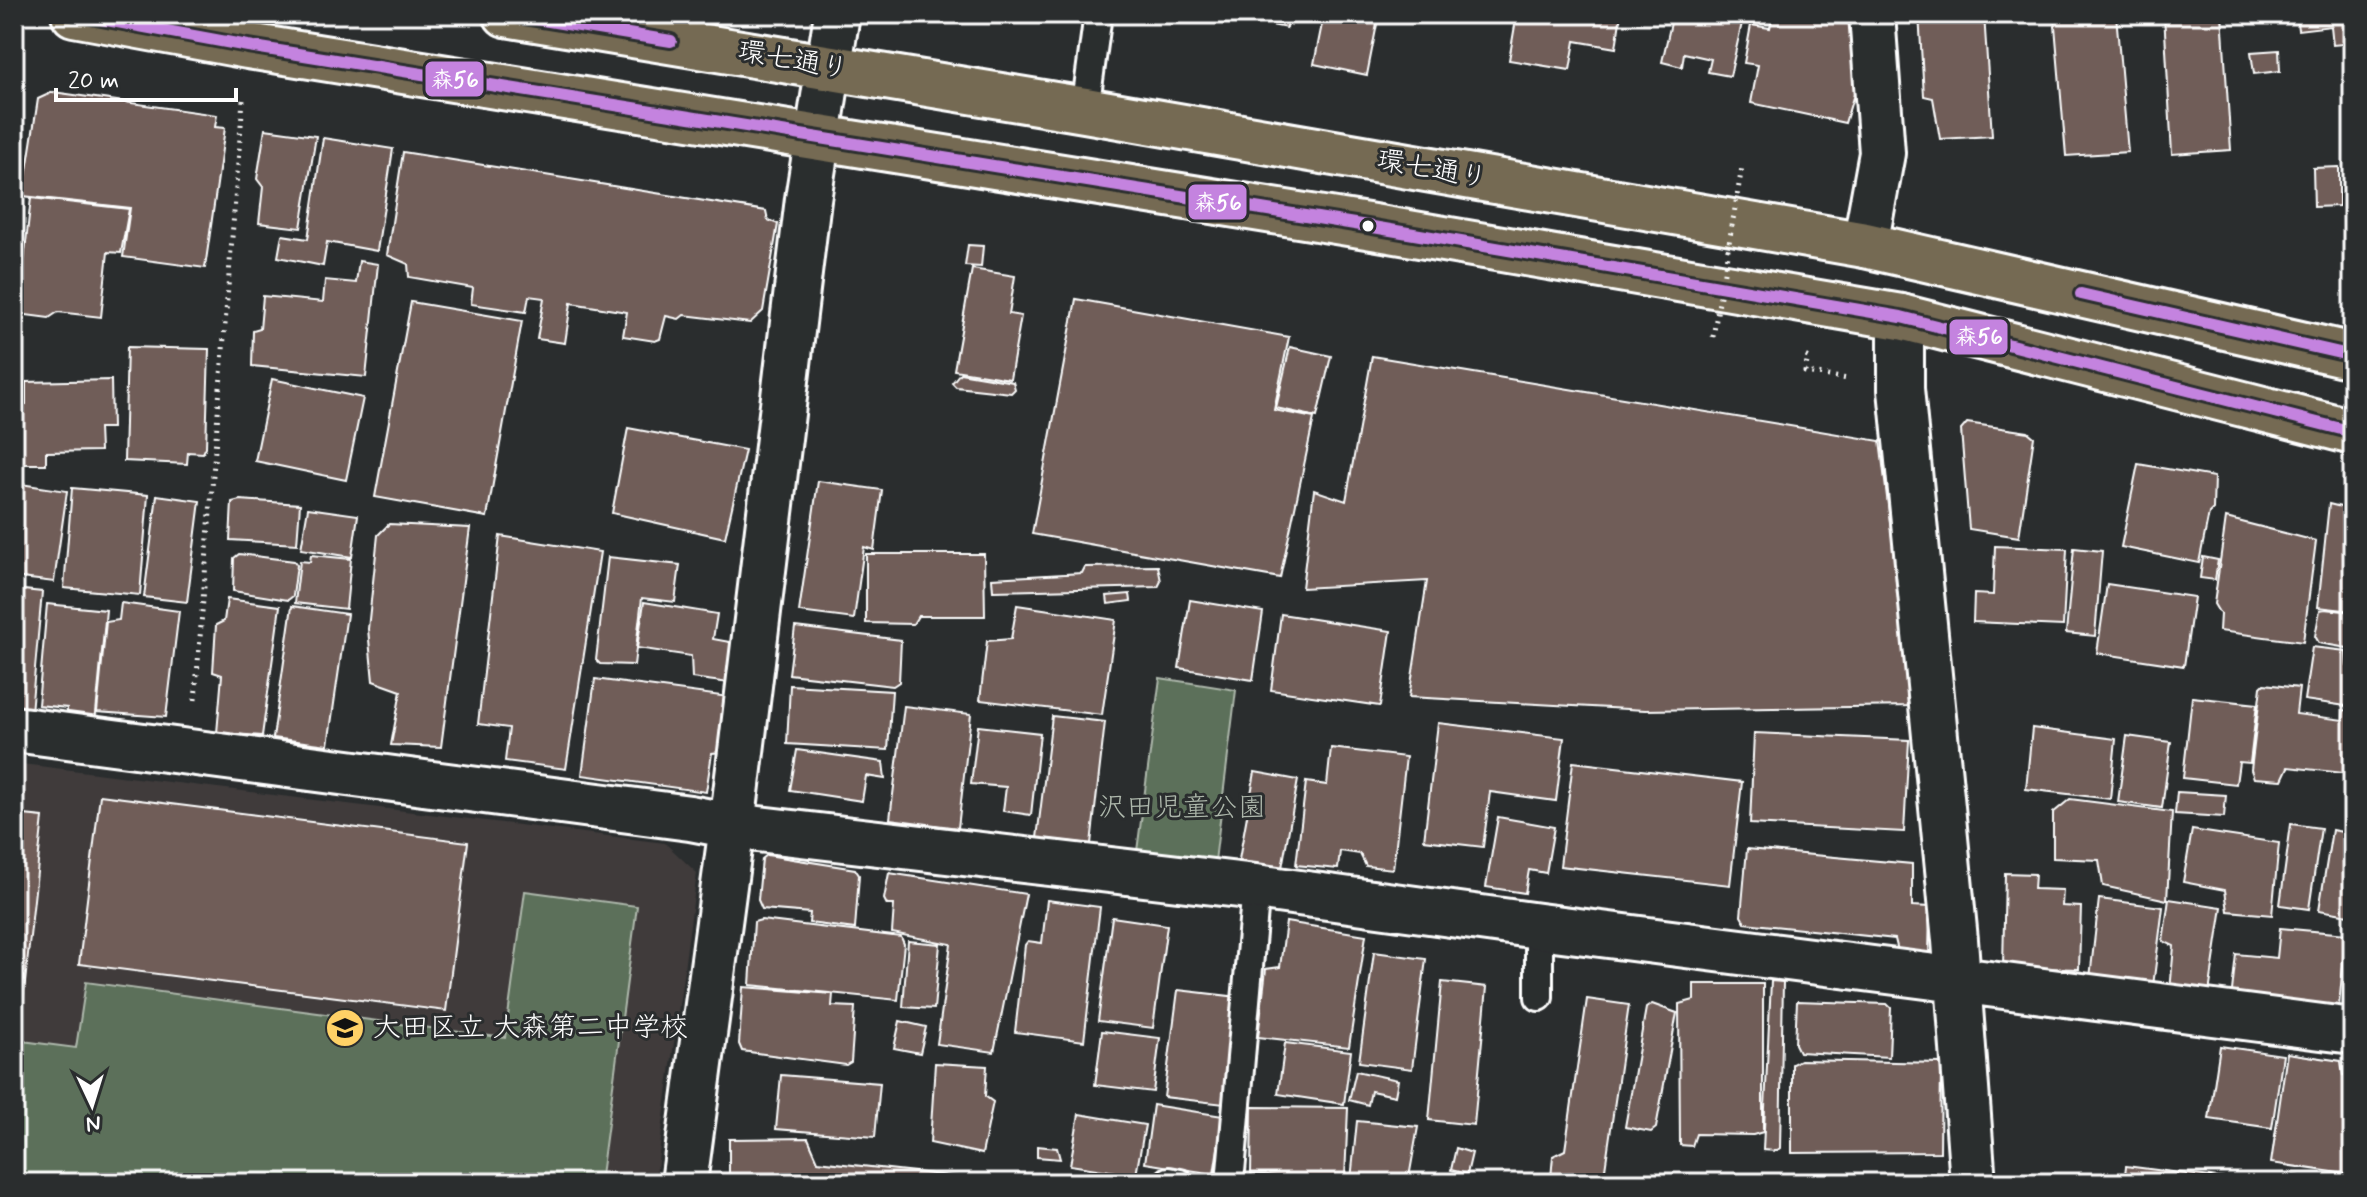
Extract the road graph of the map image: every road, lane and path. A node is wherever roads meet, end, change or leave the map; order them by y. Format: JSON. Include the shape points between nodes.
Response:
{"nodes":[{"id":1,"x":74,"y":14,"type":"edge"},
{"id":2,"x":506,"y":14,"type":"edge"},
{"id":3,"x":837,"y":14,"type":"edge"},
{"id":4,"x":1098,"y":14,"type":"edge"},
{"id":5,"x":1872,"y":14,"type":"edge"},
{"id":6,"x":248,"y":46,"type":"junction"},
{"id":7,"x":829,"y":67,"type":"junction"},
{"id":8,"x":1085,"y":110,"type":"junction"},
{"id":9,"x":817,"y":136,"type":"junction"},
{"id":10,"x":1742,"y":167,"type":"dead end"},
{"id":11,"x":1865,"y":245,"type":"junction"},
{"id":12,"x":1901,"y":317,"type":"junction"},
{"id":13,"x":1713,"y":337,"type":"dead end"},
{"id":14,"x":1793,"y":351,"type":"dead end"},
{"id":15,"x":2353,"y":356,"type":"edge"},
{"id":16,"x":1862,"y":382,"type":"dead end"},
{"id":17,"x":2353,"y":432,"type":"edge"},
{"id":18,"x":14,"y":729,"type":"edge"},
{"id":19,"x":191,"y":753,"type":"junction"},
{"id":20,"x":732,"y":826,"type":"junction"},
{"id":21,"x":1256,"y":887,"type":"junction"},
{"id":22,"x":1539,"y":926,"type":"junction"},
{"id":23,"x":1957,"y":979,"type":"junction"},
{"id":24,"x":1539,"y":997,"type":"dead end"},
{"id":25,"x":2353,"y":1031,"type":"edge"},
{"id":26,"x":684,"y":1183,"type":"edge"},
{"id":27,"x":1230,"y":1183,"type":"edge"},
{"id":28,"x":1973,"y":1183,"type":"edge"}],
"edges":[{"from":1,"to":6,"type":"main road"},
{"from":2,"to":7,"type":"main road","name":"環七通り"},
{"from":3,"to":7,"type":"street"},
{"from":4,"to":8,"type":"lane"},
{"from":5,"to":11,"type":"street","via":[[1882,153]]},
{"from":6,"to":9,"type":"main road"},
{"from":6,"to":19,"type":"path"},
{"from":7,"to":8,"type":"main road","name":"環七通り"},
{"from":7,"to":9,"type":"street"},
{"from":8,"to":11,"type":"main road","name":"環七通り"},
{"from":9,"to":12,"type":"main road"},
{"from":9,"to":20,"type":"street"},
{"from":10,"to":13,"type":"path","bridge":true},
{"from":11,"to":15,"type":"main road","name":"環七通り"},
{"from":12,"to":17,"type":"main road"},
{"from":12,"to":23,"type":"street","via":[[1901,389]]},
{"from":14,"to":16,"type":"path","via":[[1808,357],[1805,372]]},
{"from":18,"to":19,"type":"street"},
{"from":19,"to":20,"type":"street"},
{"from":20,"to":21,"type":"street"},
{"from":20,"to":26,"type":"street"},
{"from":21,"to":22,"type":"street"},
{"from":21,"to":27,"type":"lane"},
{"from":22,"to":23,"type":"street"},
{"from":22,"to":24,"type":"lane"},
{"from":23,"to":25,"type":"street"},
{"from":23,"to":28,"type":"street"}]}
